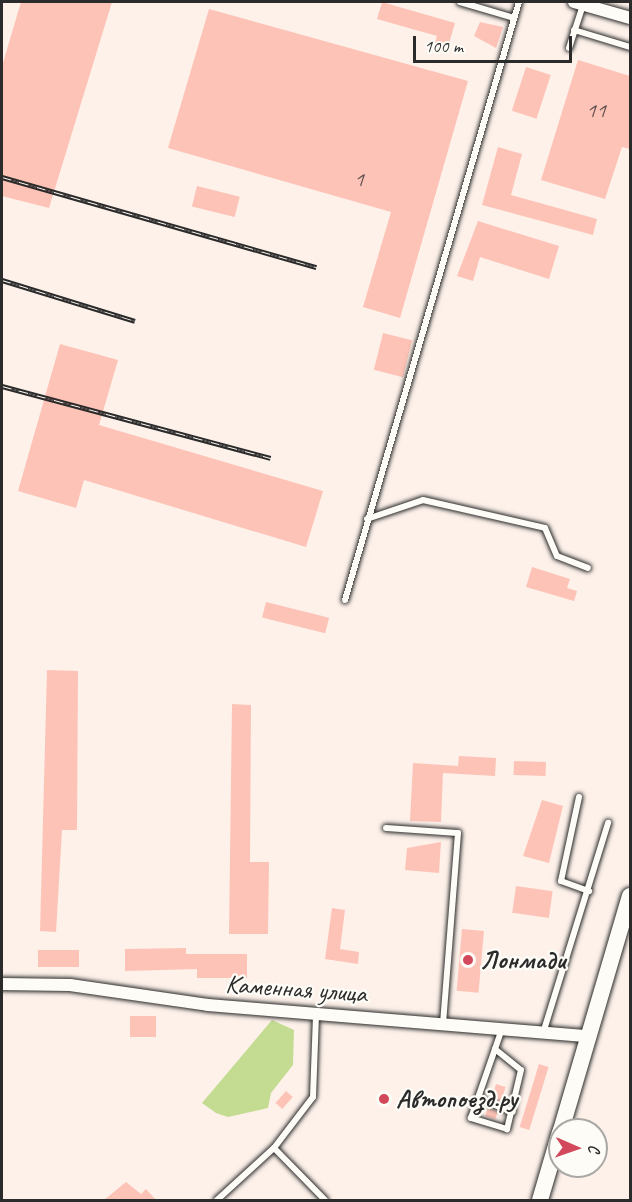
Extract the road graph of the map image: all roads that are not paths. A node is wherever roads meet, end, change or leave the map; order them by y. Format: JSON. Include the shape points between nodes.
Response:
{"nodes":[{"id":1,"x":460,"y":2,"type":"edge"},
{"id":2,"x":519,"y":2,"type":"edge"},
{"id":3,"x":579,"y":3,"type":"edge"},
{"id":4,"x":514,"y":18,"type":"junction"},
{"id":5,"x":630,"y":18,"type":"edge"},
{"id":6,"x":574,"y":30,"type":"junction"},
{"id":7,"x":630,"y":47,"type":"edge"},
{"id":8,"x":569,"y":48,"type":"dead end"},
{"id":9,"x":367,"y":519,"type":"junction"},
{"id":10,"x":588,"y":568,"type":"dead end"},
{"id":11,"x":345,"y":600,"type":"dead end"},
{"id":12,"x":579,"y":796,"type":"dead end"},
{"id":13,"x":608,"y":823,"type":"dead end"},
{"id":14,"x":386,"y":828,"type":"dead end"},
{"id":15,"x":589,"y":891,"type":"junction"},
{"id":16,"x":630,"y":896,"type":"edge"},
{"id":17,"x":2,"y":984,"type":"edge"},
{"id":18,"x":316,"y":1013,"type":"junction"},
{"id":19,"x":443,"y":1022,"type":"junction"},
{"id":20,"x":503,"y":1026,"type":"junction"},
{"id":21,"x":544,"y":1030,"type":"junction"},
{"id":22,"x":588,"y":1036,"type":"junction"},
{"id":23,"x":495,"y":1050,"type":"junction"},
{"id":24,"x":477,"y":1099,"type":"junction"},
{"id":25,"x":513,"y":1112,"type":"junction"},
{"id":26,"x":564,"y":1118,"type":"edge"},
{"id":27,"x":274,"y":1148,"type":"junction"},
{"id":28,"x":548,"y":1172,"type":"edge"},
{"id":29,"x":217,"y":1200,"type":"edge"},
{"id":30,"x":325,"y":1200,"type":"edge"},
{"id":31,"x":540,"y":1200,"type":"edge"}],
"edges":[{"from":1,"to":4,"type":"lane"},
{"from":2,"to":4,"type":"lane"},
{"from":3,"to":5,"type":"street"},
{"from":3,"to":6,"type":"lane"},
{"from":4,"to":9,"type":"lane"},
{"from":6,"to":7,"type":"lane"},
{"from":6,"to":8,"type":"lane"},
{"from":9,"to":10,"type":"lane","via":[[423,500],[545,528],[556,556]]},
{"from":9,"to":11,"type":"lane"},
{"from":12,"to":15,"type":"lane","via":[[561,880]]},
{"from":13,"to":15,"type":"lane"},
{"from":14,"to":19,"type":"lane","via":[[458,833]]},
{"from":15,"to":21,"type":"lane"},
{"from":16,"to":22,"type":"main road"},
{"from":17,"to":18,"type":"street","name":"Каменная улица","via":[[70,985]]},
{"from":18,"to":19,"type":"street","name":"Каменная улица"},
{"from":18,"to":27,"type":"lane","via":[[313,1097]]},
{"from":19,"to":20,"type":"street","name":"Каменная улица"},
{"from":20,"to":21,"type":"street","name":"Каменная улица"},
{"from":20,"to":23,"type":"lane"},
{"from":21,"to":22,"type":"street","name":"Каменная улица"},
{"from":22,"to":26,"type":"main road"},
{"from":23,"to":24,"type":"lane"},
{"from":23,"to":25,"type":"lane","via":[[521,1070]]},
{"from":24,"to":25,"type":"lane"},
{"from":24,"to":25,"type":"lane","via":[[471,1118],[482,1122],[507,1129]]},
{"from":27,"to":29,"type":"lane"},
{"from":27,"to":30,"type":"lane"},
{"from":28,"to":31,"type":"main road"}]}
